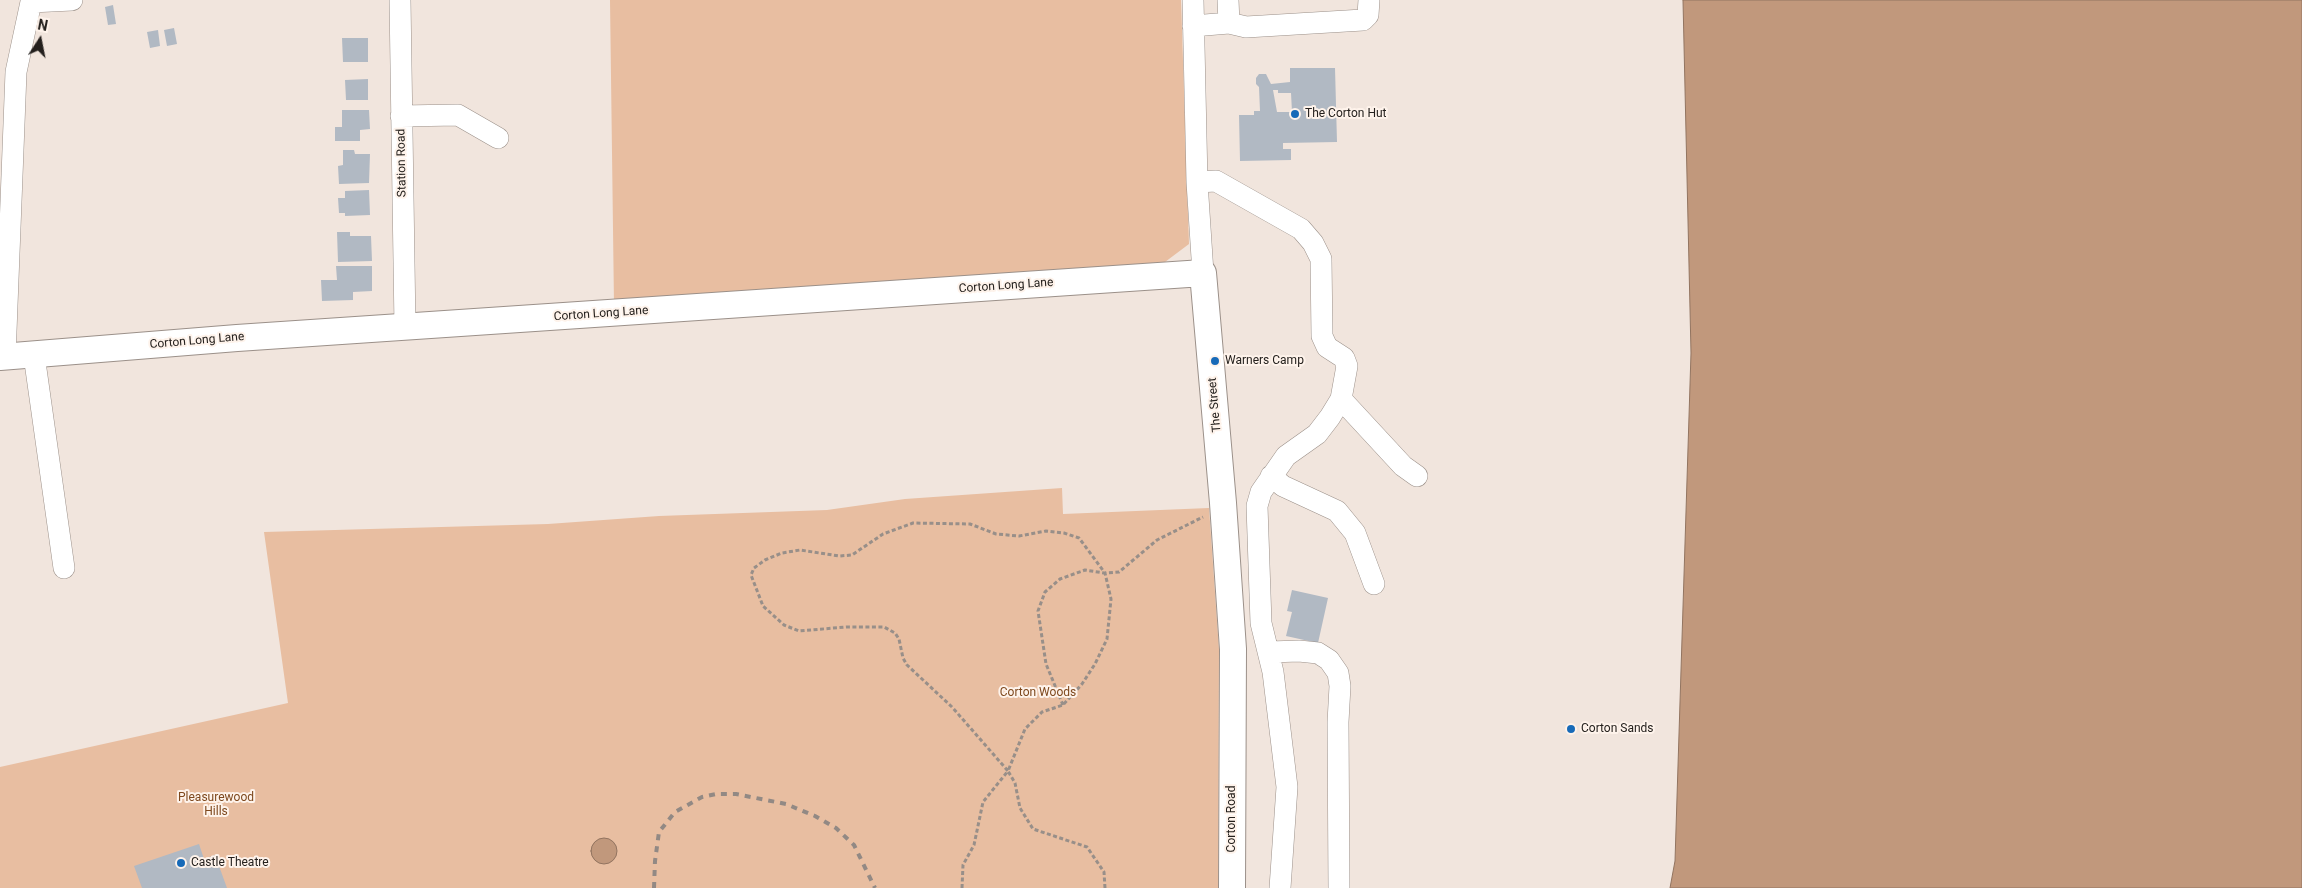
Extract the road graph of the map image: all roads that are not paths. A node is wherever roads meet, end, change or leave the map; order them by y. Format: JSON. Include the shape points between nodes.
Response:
{"nodes":[{"id":1,"x":72,"y":0,"type":"edge"},
{"id":2,"x":400,"y":0,"type":"edge"},
{"id":3,"x":1193,"y":0,"type":"edge"},
{"id":4,"x":1228,"y":0,"type":"edge"},
{"id":5,"x":1369,"y":0,"type":"edge"},
{"id":6,"x":1229,"y":23,"type":"junction"},
{"id":7,"x":1193,"y":26,"type":"junction"},
{"id":8,"x":401,"y":116,"type":"junction"},
{"id":9,"x":498,"y":138,"type":"dead end"},
{"id":10,"x":1197,"y":182,"type":"junction"},
{"id":11,"x":1203,"y":272,"type":"junction"},
{"id":12,"x":405,"y":327,"type":"junction"},
{"id":13,"x":34,"y":355,"type":"junction"},
{"id":14,"x":2,"y":357,"type":"edge"},
{"id":15,"x":1341,"y":399,"type":"junction"},
{"id":16,"x":1271,"y":476,"type":"junction"},
{"id":17,"x":1417,"y":476,"type":"dead end"},
{"id":18,"x":64,"y":568,"type":"dead end"},
{"id":19,"x":1374,"y":584,"type":"dead end"},
{"id":20,"x":1270,"y":652,"type":"junction"},
{"id":21,"x":1232,"y":749,"type":"joint"},
{"id":22,"x":1232,"y":888,"type":"edge"},
{"id":23,"x":1280,"y":888,"type":"edge"},
{"id":24,"x":1339,"y":888,"type":"edge"}],
"edges":[{"from":1,"to":14,"type":"street","via":[[31,2],[16,72]]},
{"from":2,"to":8,"type":"street","name":"Station Road"},
{"from":3,"to":7,"type":"street","name":"The Street"},
{"from":4,"to":6,"type":"street"},
{"from":5,"to":6,"type":"street","via":[[1368,15],[1363,20],[1246,27]]},
{"from":6,"to":7,"type":"street"},
{"from":7,"to":10,"type":"street","name":"The Street"},
{"from":8,"to":9,"type":"street","via":[[458,115]]},
{"from":8,"to":12,"type":"street","name":"Station Road"},
{"from":10,"to":11,"type":"street","name":"The Street"},
{"from":10,"to":15,"type":"street","via":[[1216,180],[1300,229],[1313,243],[1321,259],[1322,336],[1327,346],[1344,358],[1347,366]]},
{"from":11,"to":12,"type":"main road","name":"Corton Long Lane"},
{"from":11,"to":21,"type":"main road","name":"The Street","via":[[1233,649]]},
{"from":12,"to":13,"type":"main road","name":"Corton Long Lane"},
{"from":13,"to":14,"type":"main road","name":"Corton Long Lane"},
{"from":13,"to":18,"type":"street"},
{"from":15,"to":16,"type":"street","via":[[1317,434],[1286,456]]},
{"from":15,"to":17,"type":"street","via":[[1403,466]]},
{"from":16,"to":19,"type":"street","via":[[1283,486],[1337,512],[1355,533]]},
{"from":16,"to":20,"type":"street","via":[[1257,506],[1261,623]]},
{"from":20,"to":23,"type":"street","via":[[1287,787]]},
{"from":20,"to":24,"type":"street","via":[[1318,653],[1329,660],[1338,673]]},
{"from":21,"to":22,"type":"main road","name":"Corton Road"}]}
